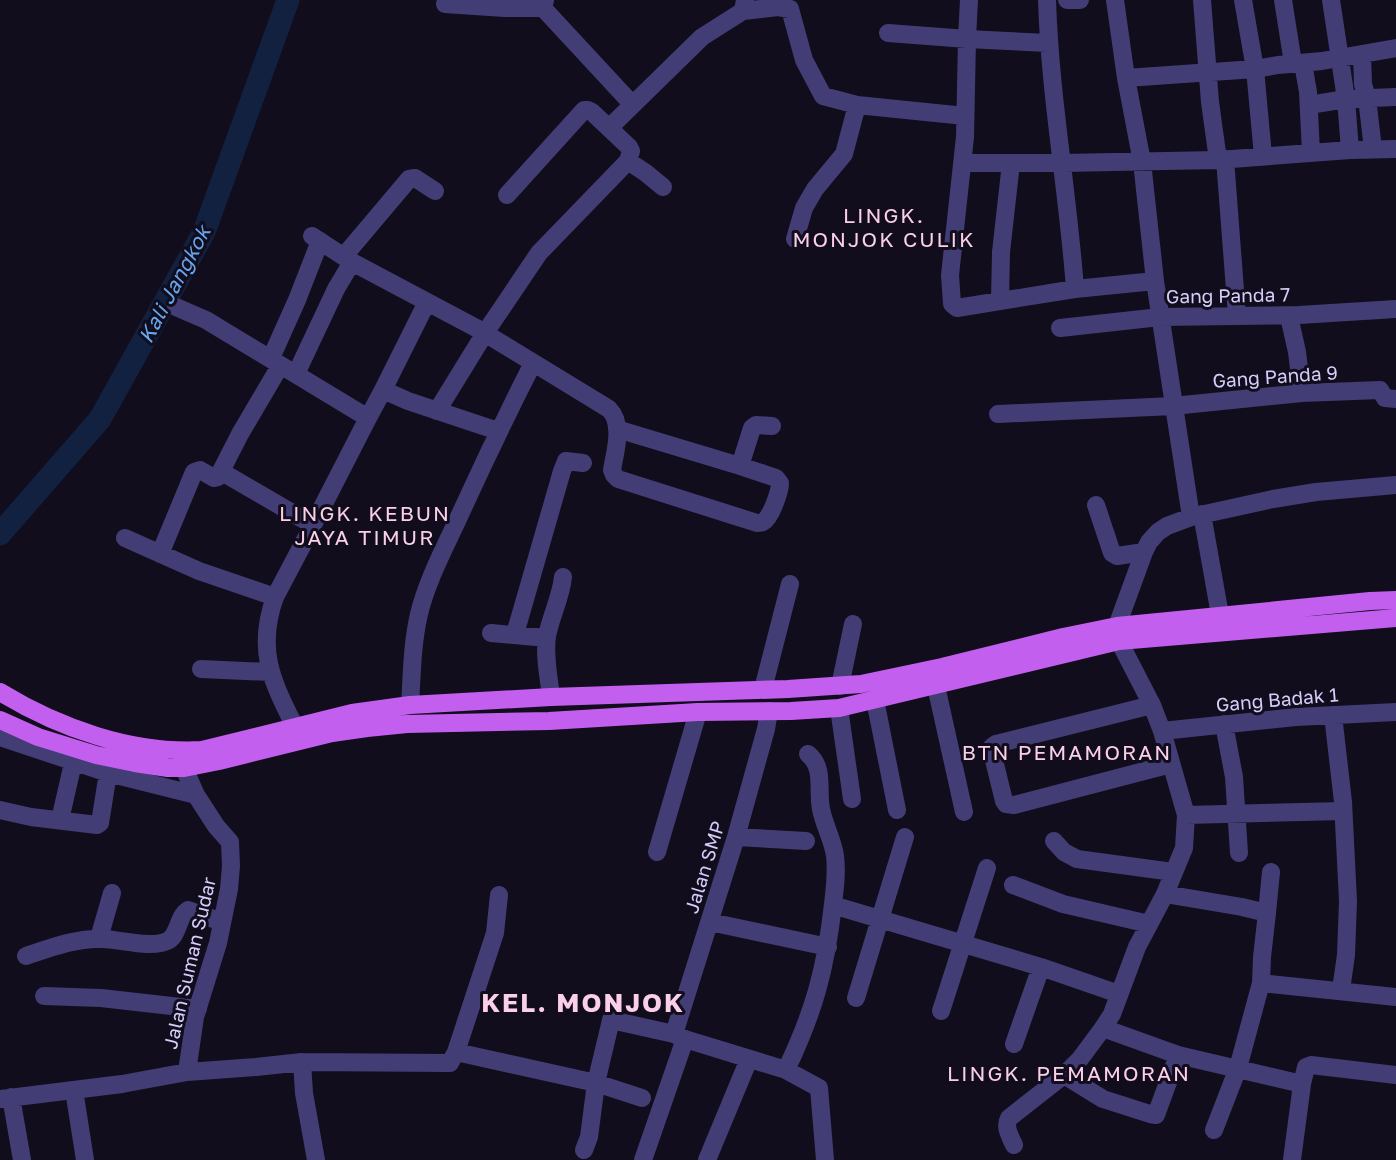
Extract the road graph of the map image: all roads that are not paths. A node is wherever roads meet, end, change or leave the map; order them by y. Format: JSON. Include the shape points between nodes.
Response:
{"nodes":[{"id":1,"x":970,"y":0,"type":"edge"},
{"id":2,"x":1047,"y":0,"type":"edge"},
{"id":3,"x":1067,"y":0,"type":"edge"},
{"id":4,"x":1080,"y":0,"type":"edge"},
{"id":5,"x":1115,"y":0,"type":"edge"},
{"id":6,"x":1202,"y":0,"type":"edge"},
{"id":7,"x":1243,"y":0,"type":"edge"},
{"id":8,"x":1283,"y":0,"type":"edge"},
{"id":9,"x":1331,"y":0,"type":"edge"},
{"id":10,"x":445,"y":4,"type":"dead end"},
{"id":11,"x":544,"y":4,"type":"edge"},
{"id":12,"x":744,"y":5,"type":"edge"},
{"id":13,"x":888,"y":33,"type":"dead end"},
{"id":14,"x":967,"y":39,"type":"junction"},
{"id":15,"x":1048,"y":43,"type":"junction"},
{"id":16,"x":1396,"y":48,"type":"edge"},
{"id":17,"x":1362,"y":55,"type":"junction"},
{"id":18,"x":1340,"y":58,"type":"junction"},
{"id":19,"x":1298,"y":63,"type":"junction"},
{"id":20,"x":1255,"y":69,"type":"junction"},
{"id":21,"x":1208,"y":73,"type":"junction"},
{"id":22,"x":1126,"y":78,"type":"junction"},
{"id":23,"x":1396,"y":97,"type":"edge"},
{"id":24,"x":1367,"y":98,"type":"junction"},
{"id":25,"x":1346,"y":99,"type":"junction"},
{"id":26,"x":632,"y":104,"type":"junction"},
{"id":27,"x":857,"y":105,"type":"junction"},
{"id":28,"x":1309,"y":105,"type":"junction"},
{"id":29,"x":965,"y":116,"type":"junction"},
{"id":30,"x":609,"y":128,"type":"junction"},
{"id":31,"x":1373,"y":149,"type":"junction"},
{"id":32,"x":1396,"y":149,"type":"edge"},
{"id":33,"x":1350,"y":150,"type":"junction"},
{"id":34,"x":1311,"y":152,"type":"junction"},
{"id":35,"x":1263,"y":156,"type":"junction"},
{"id":36,"x":1221,"y":160,"type":"junction"},
{"id":37,"x":628,"y":161,"type":"junction"},
{"id":38,"x":1142,"y":162,"type":"junction"},
{"id":39,"x":963,"y":163,"type":"junction"},
{"id":40,"x":1011,"y":163,"type":"junction"},
{"id":41,"x":1063,"y":163,"type":"junction"},
{"id":42,"x":663,"y":187,"type":"dead end"},
{"id":43,"x":435,"y":191,"type":"dead end"},
{"id":44,"x":507,"y":195,"type":"dead end"},
{"id":45,"x":794,"y":239,"type":"dead end"},
{"id":46,"x":348,"y":259,"type":"junction"},
{"id":47,"x":1155,"y":281,"type":"junction"},
{"id":48,"x":1075,"y":289,"type":"junction"},
{"id":49,"x":1000,"y":301,"type":"junction"},
{"id":50,"x":427,"y":302,"type":"junction"},
{"id":51,"x":176,"y":307,"type":"dead end"},
{"id":52,"x":1396,"y":309,"type":"edge"},
{"id":53,"x":1237,"y":316,"type":"junction"},
{"id":54,"x":1289,"y":316,"type":"junction"},
{"id":55,"x":1160,"y":317,"type":"junction"},
{"id":56,"x":1060,"y":328,"type":"dead end"},
{"id":57,"x":485,"y":334,"type":"junction"},
{"id":58,"x":533,"y":363,"type":"junction"},
{"id":59,"x":282,"y":366,"type":"junction"},
{"id":60,"x":383,"y":390,"type":"junction"},
{"id":61,"x":1301,"y":393,"type":"junction"},
{"id":62,"x":1388,"y":395,"type":"edge"},
{"id":63,"x":1173,"y":406,"type":"junction"},
{"id":64,"x":437,"y":411,"type":"junction"},
{"id":65,"x":998,"y":414,"type":"dead end"},
{"id":66,"x":368,"y":418,"type":"junction"},
{"id":67,"x":772,"y":426,"type":"dead end"},
{"id":68,"x":617,"y":429,"type":"junction"},
{"id":69,"x":498,"y":431,"type":"junction"},
{"id":70,"x":583,"y":463,"type":"dead end"},
{"id":71,"x":740,"y":466,"type":"junction"},
{"id":72,"x":222,"y":472,"type":"junction"},
{"id":73,"x":1396,"y":485,"type":"edge"},
{"id":74,"x":1096,"y":505,"type":"dead end"},
{"id":75,"x":1196,"y":515,"type":"junction"},
{"id":76,"x":313,"y":525,"type":"junction"},
{"id":77,"x":125,"y":538,"type":"dead end"},
{"id":78,"x":1144,"y":552,"type":"junction"},
{"id":79,"x":160,"y":554,"type":"junction"},
{"id":80,"x":563,"y":577,"type":"dead end"},
{"id":81,"x":790,"y":584,"type":"dead end"},
{"id":82,"x":275,"y":597,"type":"junction"},
{"id":83,"x":1396,"y":600,"type":"edge"},
{"id":84,"x":1220,"y":615,"type":"junction"},
{"id":85,"x":1396,"y":618,"type":"edge"},
{"id":86,"x":853,"y":624,"type":"dead end"},
{"id":87,"x":491,"y":633,"type":"dead end"},
{"id":88,"x":1118,"y":633,"type":"junction"},
{"id":89,"x":515,"y":634,"type":"junction"},
{"id":90,"x":547,"y":638,"type":"junction"},
{"id":91,"x":201,"y":669,"type":"dead end"},
{"id":92,"x":270,"y":673,"type":"junction"},
{"id":93,"x":903,"y":685,"type":"junction"},
{"id":94,"x":840,"y":686,"type":"junction"},
{"id":95,"x":936,"y":686,"type":"junction"},
{"id":96,"x":763,"y":689,"type":"junction"},
{"id":97,"x":4,"y":694,"type":"edge"},
{"id":98,"x":551,"y":697,"type":"junction"},
{"id":99,"x":501,"y":700,"type":"junction"},
{"id":100,"x":875,"y":700,"type":"junction"},
{"id":101,"x":410,"y":705,"type":"junction"},
{"id":102,"x":1152,"y":705,"type":"junction"},
{"id":103,"x":839,"y":708,"type":"junction"},
{"id":104,"x":769,"y":711,"type":"junction"},
{"id":105,"x":698,"y":712,"type":"junction"},
{"id":106,"x":1396,"y":712,"type":"edge"},
{"id":107,"x":1334,"y":715,"type":"junction"},
{"id":108,"x":0,"y":720,"type":"edge"},
{"id":109,"x":504,"y":722,"type":"junction"},
{"id":110,"x":1224,"y":724,"type":"junction"},
{"id":111,"x":295,"y":727,"type":"junction"},
{"id":112,"x":1162,"y":732,"type":"junction"},
{"id":113,"x":0,"y":737,"type":"edge"},
{"id":114,"x":808,"y":754,"type":"dead end"},
{"id":115,"x":183,"y":760,"type":"junction"},
{"id":116,"x":73,"y":763,"type":"junction"},
{"id":117,"x":1171,"y":764,"type":"junction"},
{"id":118,"x":108,"y":773,"type":"junction"},
{"id":119,"x":196,"y":795,"type":"junction"},
{"id":120,"x":852,"y":799,"type":"dead end"},
{"id":121,"x":0,"y":810,"type":"edge"},
{"id":122,"x":897,"y":810,"type":"dead end"},
{"id":123,"x":1343,"y":811,"type":"junction"},
{"id":124,"x":964,"y":812,"type":"dead end"},
{"id":125,"x":1237,"y":814,"type":"junction"},
{"id":126,"x":1186,"y":815,"type":"junction"},
{"id":127,"x":60,"y":820,"type":"junction"},
{"id":128,"x":736,"y":837,"type":"junction"},
{"id":129,"x":905,"y":837,"type":"dead end"},
{"id":130,"x":806,"y":841,"type":"dead end"},
{"id":131,"x":1054,"y":841,"type":"dead end"},
{"id":132,"x":657,"y":852,"type":"dead end"},
{"id":133,"x":1239,"y":853,"type":"dead end"},
{"id":134,"x":987,"y":867,"type":"dead end"},
{"id":135,"x":1173,"y":872,"type":"junction"},
{"id":136,"x":1271,"y":872,"type":"dead end"},
{"id":137,"x":1013,"y":885,"type":"dead end"},
{"id":138,"x":112,"y":893,"type":"dead end"},
{"id":139,"x":1165,"y":894,"type":"junction"},
{"id":140,"x":499,"y":895,"type":"dead end"},
{"id":141,"x":833,"y":905,"type":"junction"},
{"id":142,"x":1267,"y":914,"type":"junction"},
{"id":143,"x":879,"y":919,"type":"junction"},
{"id":144,"x":222,"y":922,"type":"junction"},
{"id":145,"x":710,"y":922,"type":"junction"},
{"id":146,"x":1149,"y":925,"type":"junction"},
{"id":147,"x":99,"y":938,"type":"junction"},
{"id":148,"x":962,"y":944,"type":"junction"},
{"id":149,"x":828,"y":947,"type":"junction"},
{"id":150,"x":26,"y":956,"type":"dead end"},
{"id":151,"x":1041,"y":967,"type":"junction"},
{"id":152,"x":1261,"y":983,"type":"junction"},
{"id":153,"x":1341,"y":990,"type":"junction"},
{"id":154,"x":1119,"y":993,"type":"junction"},
{"id":155,"x":44,"y":996,"type":"dead end"},
{"id":156,"x":1396,"y":996,"type":"edge"},
{"id":157,"x":856,"y":998,"type":"dead end"},
{"id":158,"x":198,"y":1009,"type":"junction"},
{"id":159,"x":941,"y":1011,"type":"dead end"},
{"id":160,"x":1103,"y":1028,"type":"junction"},
{"id":161,"x":680,"y":1036,"type":"junction"},
{"id":162,"x":1014,"y":1044,"type":"dead end"},
{"id":163,"x":456,"y":1052,"type":"junction"},
{"id":164,"x":1178,"y":1055,"type":"junction"},
{"id":165,"x":749,"y":1059,"type":"junction"},
{"id":166,"x":302,"y":1062,"type":"junction"},
{"id":167,"x":1238,"y":1068,"type":"junction"},
{"id":168,"x":786,"y":1070,"type":"junction"},
{"id":169,"x":187,"y":1072,"type":"junction"},
{"id":170,"x":1396,"y":1075,"type":"edge"},
{"id":171,"x":1064,"y":1076,"type":"junction"},
{"id":172,"x":596,"y":1083,"type":"junction"},
{"id":173,"x":1302,"y":1084,"type":"junction"},
{"id":174,"x":74,"y":1090,"type":"junction"},
{"id":175,"x":5,"y":1098,"type":"edge"},
{"id":176,"x":642,"y":1098,"type":"dead end"},
{"id":177,"x":1214,"y":1130,"type":"dead end"},
{"id":178,"x":1013,"y":1145,"type":"dead end"},
{"id":179,"x":584,"y":1150,"type":"dead end"},
{"id":180,"x":22,"y":1160,"type":"edge"},
{"id":181,"x":85,"y":1160,"type":"edge"},
{"id":182,"x":316,"y":1160,"type":"edge"},
{"id":183,"x":643,"y":1160,"type":"edge"},
{"id":184,"x":707,"y":1160,"type":"edge"},
{"id":185,"x":825,"y":1160,"type":"edge"},
{"id":186,"x":1292,"y":1160,"type":"edge"}],
"edges":[{"from":1,"to":14,"type":"street"},
{"from":2,"to":15,"type":"street"},
{"from":3,"to":4,"type":"street"},
{"from":5,"to":22,"type":"street"},
{"from":6,"to":21,"type":"street"},
{"from":7,"to":20,"type":"street"},
{"from":8,"to":19,"type":"street"},
{"from":9,"to":18,"type":"street"},
{"from":10,"to":11,"type":"street","via":[[505,8]]},
{"from":11,"to":26,"type":"street"},
{"from":12,"to":26,"type":"street","via":[[702,37]]},
{"from":12,"to":27,"type":"street","via":[[790,9],[804,60],[820,92]]},
{"from":13,"to":14,"type":"street"},
{"from":14,"to":15,"type":"street"},
{"from":14,"to":29,"type":"street"},
{"from":15,"to":41,"type":"street"},
{"from":16,"to":17,"type":"street"},
{"from":17,"to":18,"type":"street"},
{"from":17,"to":24,"type":"street"},
{"from":18,"to":19,"type":"street"},
{"from":18,"to":25,"type":"street"},
{"from":19,"to":20,"type":"street"},
{"from":19,"to":28,"type":"street"},
{"from":20,"to":21,"type":"street"},
{"from":20,"to":35,"type":"street"},
{"from":21,"to":22,"type":"street"},
{"from":21,"to":36,"type":"street"},
{"from":22,"to":38,"type":"street"},
{"from":23,"to":24,"type":"street"},
{"from":24,"to":25,"type":"street"},
{"from":24,"to":31,"type":"street"},
{"from":25,"to":28,"type":"street"},
{"from":25,"to":33,"type":"street"},
{"from":26,"to":30,"type":"street"},
{"from":27,"to":29,"type":"street"},
{"from":27,"to":45,"type":"street","via":[[844,154],[803,208]]},
{"from":28,"to":34,"type":"street"},
{"from":29,"to":39,"type":"street"},
{"from":30,"to":37,"type":"street","via":[[630,149]]},
{"from":30,"to":44,"type":"street","via":[[584,110]]},
{"from":31,"to":32,"type":"street"},
{"from":31,"to":33,"type":"street"},
{"from":33,"to":34,"type":"street"},
{"from":34,"to":35,"type":"street"},
{"from":35,"to":36,"type":"street"},
{"from":36,"to":38,"type":"street"},
{"from":36,"to":53,"type":"street"},
{"from":37,"to":42,"type":"street"},
{"from":37,"to":57,"type":"street","via":[[540,253]]},
{"from":38,"to":41,"type":"street"},
{"from":38,"to":47,"type":"street"},
{"from":39,"to":40,"type":"street"},
{"from":39,"to":49,"type":"street","via":[[950,275],[952,304],[957,308]]},
{"from":40,"to":41,"type":"street"},
{"from":40,"to":49,"type":"street"},
{"from":41,"to":48,"type":"street"},
{"from":43,"to":46,"type":"street","via":[[409,179]]},
{"from":46,"to":50,"type":"street"},
{"from":46,"to":59,"type":"street","via":[[336,289]]},
{"from":46,"to":59,"type":"street","via":[[316,239]]},
{"from":47,"to":48,"type":"street"},
{"from":47,"to":55,"type":"street"},
{"from":48,"to":49,"type":"street"},
{"from":50,"to":57,"type":"street"},
{"from":50,"to":60,"type":"street"},
{"from":51,"to":59,"type":"street"},
{"from":52,"to":54,"type":"street","name":"Gang Panda 7"},
{"from":53,"to":54,"type":"street","name":"Gang Panda 7"},
{"from":53,"to":55,"type":"street","name":"Gang Panda 7"},
{"from":54,"to":61,"type":"street"},
{"from":55,"to":56,"type":"street","name":"Gang Panda 7"},
{"from":55,"to":63,"type":"street"},
{"from":57,"to":58,"type":"street"},
{"from":57,"to":64,"type":"street"},
{"from":58,"to":68,"type":"street","via":[[610,409]]},
{"from":58,"to":69,"type":"street"},
{"from":59,"to":66,"type":"street"},
{"from":59,"to":72,"type":"street"},
{"from":60,"to":64,"type":"street"},
{"from":60,"to":66,"type":"street"},
{"from":61,"to":62,"type":"street","name":"Gang Panda 9"},
{"from":61,"to":63,"type":"street","name":"Gang Panda 9"},
{"from":63,"to":65,"type":"street","name":"Gang Panda 9"},
{"from":63,"to":75,"type":"street"},
{"from":64,"to":69,"type":"street"},
{"from":66,"to":76,"type":"street"},
{"from":67,"to":71,"type":"street","via":[[752,428]]},
{"from":68,"to":71,"type":"street"},
{"from":68,"to":71,"type":"street","via":[[615,477],[761,523],[779,494],[780,483]]},
{"from":69,"to":101,"type":"street","via":[[419,611]]},
{"from":70,"to":89,"type":"street","via":[[566,461],[562,471]]},
{"from":72,"to":76,"type":"street"},
{"from":72,"to":79,"type":"street","via":[[216,478],[200,470],[194,472]]},
{"from":73,"to":75,"type":"street","via":[[1316,492]]},
{"from":74,"to":78,"type":"street","via":[[1112,553]]},
{"from":75,"to":78,"type":"street","via":[[1158,532]]},
{"from":75,"to":84,"type":"street"},
{"from":76,"to":82,"type":"street"},
{"from":77,"to":79,"type":"street"},
{"from":78,"to":88,"type":"street"},
{"from":79,"to":82,"type":"street"},
{"from":80,"to":90,"type":"street"},
{"from":81,"to":96,"type":"street"},
{"from":82,"to":92,"type":"street","via":[[266,652]]},
{"from":83,"to":84,"type":"main road"},
{"from":84,"to":88,"type":"main road"},
{"from":85,"to":88,"type":"main road"},
{"from":86,"to":94,"type":"street"},
{"from":87,"to":89,"type":"street"},
{"from":88,"to":93,"type":"main road","via":[[1063,637]]},
{"from":88,"to":95,"type":"main road"},
{"from":88,"to":102,"type":"street"},
{"from":89,"to":90,"type":"street"},
{"from":90,"to":98,"type":"street"},
{"from":91,"to":92,"type":"street"},
{"from":92,"to":111,"type":"street"},
{"from":93,"to":94,"type":"main road"},
{"from":93,"to":95,"type":"main road"},
{"from":93,"to":100,"type":"main road"},
{"from":94,"to":96,"type":"main road"},
{"from":95,"to":124,"type":"street"},
{"from":96,"to":98,"type":"main road"},
{"from":97,"to":115,"type":"main road","via":[[96,735]]},
{"from":98,"to":99,"type":"main road"},
{"from":99,"to":101,"type":"main road"},
{"from":99,"to":109,"type":"main road"},
{"from":100,"to":103,"type":"main road"},
{"from":100,"to":122,"type":"street"},
{"from":101,"to":111,"type":"main road"},
{"from":102,"to":112,"type":"street"},
{"from":102,"to":117,"type":"street","via":[[996,744],[992,752],[1004,801],[1014,805]]},
{"from":103,"to":104,"type":"main road"},
{"from":103,"to":120,"type":"street"},
{"from":104,"to":105,"type":"main road"},
{"from":104,"to":128,"type":"street","name":"Jalan SMP"},
{"from":105,"to":109,"type":"main road"},
{"from":105,"to":132,"type":"street"},
{"from":106,"to":107,"type":"street","name":"Gang Badak 1"},
{"from":107,"to":110,"type":"street","name":"Gang Badak 1"},
{"from":107,"to":123,"type":"street"},
{"from":108,"to":115,"type":"main road","via":[[96,755],[169,768]]},
{"from":109,"to":115,"type":"main road","via":[[407,724],[332,733],[219,761]]},
{"from":110,"to":112,"type":"street","name":"Gang Badak 1"},
{"from":110,"to":125,"type":"street"},
{"from":111,"to":115,"type":"main road"},
{"from":112,"to":117,"type":"street"},
{"from":113,"to":116,"type":"street"},
{"from":114,"to":141,"type":"street","via":[[819,769],[821,811],[835,852]]},
{"from":115,"to":119,"type":"street","name":"Jalan Suman Sudar"},
{"from":116,"to":118,"type":"street"},
{"from":116,"to":127,"type":"street"},
{"from":117,"to":126,"type":"street"},
{"from":118,"to":119,"type":"street"},
{"from":118,"to":127,"type":"street","via":[[99,824]]},
{"from":119,"to":144,"type":"street","name":"Jalan Suman Sudar","via":[[230,842],[230,878]]},
{"from":121,"to":127,"type":"street"},
{"from":123,"to":125,"type":"street"},
{"from":123,"to":153,"type":"street","via":[[1348,901]]},
{"from":125,"to":126,"type":"street"},
{"from":125,"to":133,"type":"street"},
{"from":126,"to":135,"type":"street","via":[[1184,848]]},
{"from":128,"to":130,"type":"street"},
{"from":128,"to":145,"type":"street","name":"Jalan SMP"},
{"from":129,"to":143,"type":"street"},
{"from":131,"to":135,"type":"street","via":[[1077,859]]},
{"from":134,"to":148,"type":"street"},
{"from":135,"to":139,"type":"street"},
{"from":136,"to":142,"type":"street"},
{"from":137,"to":146,"type":"street","via":[[1063,904]]},
{"from":138,"to":147,"type":"street"},
{"from":139,"to":142,"type":"street"},
{"from":139,"to":146,"type":"street"},
{"from":140,"to":163,"type":"street","via":[[495,933]]},
{"from":141,"to":143,"type":"street"},
{"from":141,"to":149,"type":"street"},
{"from":142,"to":152,"type":"street"},
{"from":143,"to":148,"type":"street"},
{"from":143,"to":157,"type":"street"},
{"from":144,"to":147,"type":"street","via":[[188,910],[165,943]]},
{"from":144,"to":158,"type":"street","name":"Jalan Suman Sudar"},
{"from":145,"to":149,"type":"street"},
{"from":145,"to":161,"type":"street","name":"Jalan SMP"},
{"from":146,"to":154,"type":"street"},
{"from":147,"to":150,"type":"street"},
{"from":148,"to":151,"type":"street"},
{"from":148,"to":159,"type":"street"},
{"from":149,"to":168,"type":"street","via":[[815,1002]]},
{"from":151,"to":154,"type":"street"},
{"from":151,"to":162,"type":"street"},
{"from":152,"to":153,"type":"street"},
{"from":152,"to":167,"type":"street"},
{"from":153,"to":156,"type":"street"},
{"from":154,"to":160,"type":"street"},
{"from":155,"to":158,"type":"street"},
{"from":158,"to":169,"type":"street","name":"Jalan Suman Sudar"},
{"from":160,"to":164,"type":"street"},
{"from":160,"to":171,"type":"street"},
{"from":161,"to":165,"type":"street"},
{"from":161,"to":172,"type":"street","via":[[611,1020]]},
{"from":161,"to":183,"type":"street","name":"Jalan SMP"},
{"from":163,"to":166,"type":"street","via":[[446,1064]]},
{"from":163,"to":172,"type":"street"},
{"from":164,"to":167,"type":"street"},
{"from":164,"to":171,"type":"street","via":[[1156,1115],[1103,1099]]},
{"from":165,"to":168,"type":"street"},
{"from":165,"to":184,"type":"street"},
{"from":166,"to":169,"type":"street"},
{"from":166,"to":182,"type":"street"},
{"from":167,"to":173,"type":"street"},
{"from":167,"to":177,"type":"street"},
{"from":168,"to":185,"type":"street","via":[[819,1088]]},
{"from":169,"to":174,"type":"street"},
{"from":170,"to":173,"type":"street","via":[[1311,1065],[1305,1069]]},
{"from":171,"to":178,"type":"street","via":[[1009,1118],[1006,1123]]},
{"from":172,"to":176,"type":"street"},
{"from":172,"to":179,"type":"street"},
{"from":173,"to":186,"type":"street"},
{"from":174,"to":175,"type":"street"},
{"from":174,"to":181,"type":"street"},
{"from":175,"to":180,"type":"street"}]}
